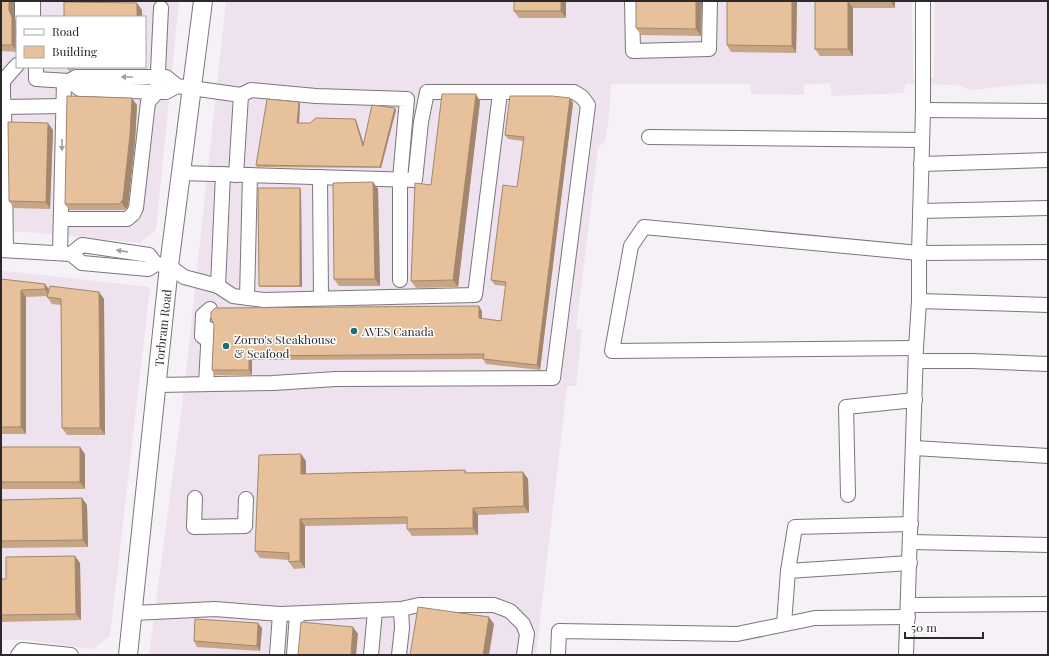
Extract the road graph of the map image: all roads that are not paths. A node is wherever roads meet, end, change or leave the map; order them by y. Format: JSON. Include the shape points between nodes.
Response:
{"nodes":[{"id":1,"x":22,"y":1,"type":"edge"},
{"id":2,"x":33,"y":1,"type":"edge"},
{"id":3,"x":203,"y":1,"type":"edge"},
{"id":4,"x":632,"y":1,"type":"edge"},
{"id":5,"x":710,"y":1,"type":"edge"},
{"id":6,"x":923,"y":1,"type":"edge"},
{"id":7,"x":161,"y":8,"type":"dead end"},
{"id":8,"x":22,"y":16,"type":"edge"},
{"id":9,"x":33,"y":16,"type":"edge"},
{"id":10,"x":16,"y":66,"type":"edge"},
{"id":11,"x":36,"y":68,"type":"edge"},
{"id":12,"x":158,"y":77,"type":"junction"},
{"id":13,"x":66,"y":81,"type":"junction"},
{"id":14,"x":185,"y":87,"type":"junction"},
{"id":15,"x":157,"y":92,"type":"junction"},
{"id":16,"x":500,"y":93,"type":"junction"},
{"id":17,"x":241,"y":95,"type":"junction"},
{"id":18,"x":2,"y":99,"type":"edge"},
{"id":19,"x":62,"y":106,"type":"junction"},
{"id":20,"x":923,"y":110,"type":"junction"},
{"id":21,"x":1048,"y":111,"type":"edge"},
{"id":22,"x":649,"y":136,"type":"dead end"},
{"id":23,"x":922,"y":140,"type":"junction"},
{"id":24,"x":1048,"y":160,"type":"edge"},
{"id":25,"x":921,"y":164,"type":"junction"},
{"id":26,"x":181,"y":173,"type":"junction"},
{"id":27,"x":236,"y":175,"type":"junction"},
{"id":28,"x":320,"y":177,"type":"junction"},
{"id":29,"x":400,"y":179,"type":"junction"},
{"id":30,"x":1048,"y":208,"type":"edge"},
{"id":31,"x":920,"y":211,"type":"junction"},
{"id":32,"x":61,"y":219,"type":"junction"},
{"id":33,"x":3,"y":250,"type":"edge"},
{"id":34,"x":1048,"y":252,"type":"edge"},
{"id":35,"x":919,"y":253,"type":"junction"},
{"id":36,"x":65,"y":254,"type":"junction"},
{"id":37,"x":163,"y":265,"type":"junction"},
{"id":38,"x":400,"y":280,"type":"dead end"},
{"id":39,"x":215,"y":285,"type":"junction"},
{"id":40,"x":247,"y":298,"type":"junction"},
{"id":41,"x":321,"y":298,"type":"junction"},
{"id":42,"x":919,"y":301,"type":"junction"},
{"id":43,"x":1048,"y":305,"type":"edge"},
{"id":44,"x":916,"y":354,"type":"junction"},
{"id":45,"x":1048,"y":364,"type":"edge"},
{"id":46,"x":206,"y":384,"type":"junction"},
{"id":47,"x":157,"y":385,"type":"junction"},
{"id":48,"x":915,"y":400,"type":"junction"},
{"id":49,"x":914,"y":448,"type":"junction"},
{"id":50,"x":1048,"y":456,"type":"edge"},
{"id":51,"x":848,"y":495,"type":"dead end"},
{"id":52,"x":196,"y":498,"type":"dead end"},
{"id":53,"x":246,"y":499,"type":"dead end"},
{"id":54,"x":911,"y":524,"type":"junction"},
{"id":55,"x":911,"y":542,"type":"junction"},
{"id":56,"x":1048,"y":545,"type":"edge"},
{"id":57,"x":910,"y":564,"type":"junction"},
{"id":58,"x":788,"y":571,"type":"junction"},
{"id":59,"x":1048,"y":604,"type":"edge"},
{"id":60,"x":401,"y":609,"type":"junction"},
{"id":61,"x":375,"y":610,"type":"junction"},
{"id":62,"x":908,"y":611,"type":"junction"},
{"id":63,"x":133,"y":613,"type":"junction"},
{"id":64,"x":280,"y":614,"type":"junction"},
{"id":65,"x":297,"y":614,"type":"junction"},
{"id":66,"x":784,"y":624,"type":"junction"},
{"id":67,"x":18,"y":655,"type":"edge"},
{"id":68,"x":71,"y":655,"type":"edge"},
{"id":69,"x":128,"y":655,"type":"edge"},
{"id":70,"x":277,"y":655,"type":"edge"},
{"id":71,"x":294,"y":655,"type":"edge"},
{"id":72,"x":371,"y":655,"type":"edge"},
{"id":73,"x":399,"y":655,"type":"edge"},
{"id":74,"x":524,"y":655,"type":"edge"},
{"id":75,"x":558,"y":655,"type":"edge"},
{"id":76,"x":906,"y":655,"type":"edge"}],
"edges":[{"from":1,"to":8,"type":"street"},
{"from":2,"to":9,"type":"street"},
{"from":3,"to":14,"type":"main road","name":"Torbram Road"},
{"from":4,"to":5,"type":"street","via":[[632,51],[709,49]]},
{"from":6,"to":20,"type":"street"},
{"from":7,"to":12,"type":"street"},
{"from":10,"to":18,"type":"street","via":[[3,81]]},
{"from":11,"to":13,"type":"street","via":[[36,79]]},
{"from":12,"to":13,"type":"street","one_way":true,"via":[[76,77]]},
{"from":12,"to":14,"type":"street","via":[[166,77]]},
{"from":12,"to":15,"type":"street"},
{"from":13,"to":15,"type":"street","via":[[80,89]]},
{"from":13,"to":19,"type":"street"},
{"from":14,"to":15,"type":"street"},
{"from":14,"to":17,"type":"street"},
{"from":14,"to":26,"type":"main road","name":"Torbram Road"},
{"from":15,"to":32,"type":"street","via":[[148,102],[136,208],[133,214],[126,219]]},
{"from":16,"to":29,"type":"street","via":[[427,92],[415,180]]},
{"from":16,"to":41,"type":"street","via":[[474,295]]},
{"from":16,"to":46,"type":"street","via":[[574,92],[588,105],[553,378],[336,379]]},
{"from":17,"to":27,"type":"street"},
{"from":17,"to":29,"type":"street","via":[[251,90],[316,96],[407,99]]},
{"from":18,"to":19,"type":"street"},
{"from":18,"to":33,"type":"street"},
{"from":19,"to":32,"type":"street","one_way":true},
{"from":20,"to":21,"type":"street"},
{"from":20,"to":23,"type":"street"},
{"from":22,"to":23,"type":"street"},
{"from":23,"to":25,"type":"street"},
{"from":24,"to":25,"type":"street"},
{"from":25,"to":31,"type":"street"},
{"from":26,"to":27,"type":"street"},
{"from":26,"to":37,"type":"main road","name":"Torbram Road"},
{"from":27,"to":28,"type":"street"},
{"from":27,"to":39,"type":"street"},
{"from":27,"to":40,"type":"street"},
{"from":28,"to":29,"type":"street"},
{"from":28,"to":41,"type":"street"},
{"from":29,"to":38,"type":"street"},
{"from":30,"to":31,"type":"street"},
{"from":31,"to":35,"type":"street"},
{"from":32,"to":36,"type":"street"},
{"from":33,"to":36,"type":"street"},
{"from":34,"to":35,"type":"street"},
{"from":35,"to":42,"type":"street"},
{"from":35,"to":44,"type":"street","via":[[644,227],[631,246],[612,350]]},
{"from":36,"to":37,"type":"street","via":[[82,263],[148,269]]},
{"from":37,"to":39,"type":"street","via":[[184,277]]},
{"from":37,"to":47,"type":"main road","name":"Torbram Road"},
{"from":39,"to":40,"type":"street","via":[[233,296]]},
{"from":39,"to":46,"type":"street","via":[[209,325]]},
{"from":40,"to":41,"type":"street"},
{"from":42,"to":43,"type":"street"},
{"from":42,"to":44,"type":"street"},
{"from":44,"to":45,"type":"street"},
{"from":44,"to":48,"type":"street"},
{"from":46,"to":47,"type":"street"},
{"from":47,"to":63,"type":"main road","name":"Torbram Road"},
{"from":48,"to":49,"type":"street"},
{"from":48,"to":51,"type":"street","via":[[846,407]]},
{"from":49,"to":50,"type":"street"},
{"from":49,"to":54,"type":"street"},
{"from":52,"to":53,"type":"street","via":[[194,527],[245,526]]},
{"from":54,"to":55,"type":"street"},
{"from":54,"to":58,"type":"street","via":[[795,527]]},
{"from":55,"to":56,"type":"street"},
{"from":55,"to":57,"type":"street"},
{"from":57,"to":58,"type":"street"},
{"from":57,"to":62,"type":"street"},
{"from":58,"to":66,"type":"street"},
{"from":59,"to":62,"type":"street"},
{"from":60,"to":61,"type":"street"},
{"from":60,"to":73,"type":"street"},
{"from":60,"to":74,"type":"street","via":[[419,605],[494,605],[505,609],[523,624],[527,634]]},
{"from":61,"to":65,"type":"street"},
{"from":61,"to":72,"type":"street"},
{"from":62,"to":66,"type":"street","via":[[815,618]]},
{"from":62,"to":76,"type":"street"},
{"from":63,"to":64,"type":"street","via":[[215,609]]},
{"from":63,"to":69,"type":"main road","name":"Torbram Road"},
{"from":64,"to":65,"type":"street"},
{"from":64,"to":70,"type":"street"},
{"from":65,"to":71,"type":"street"},
{"from":66,"to":75,"type":"street","via":[[737,634],[559,631]]},
{"from":67,"to":68,"type":"street","via":[[22,650]]}]}
